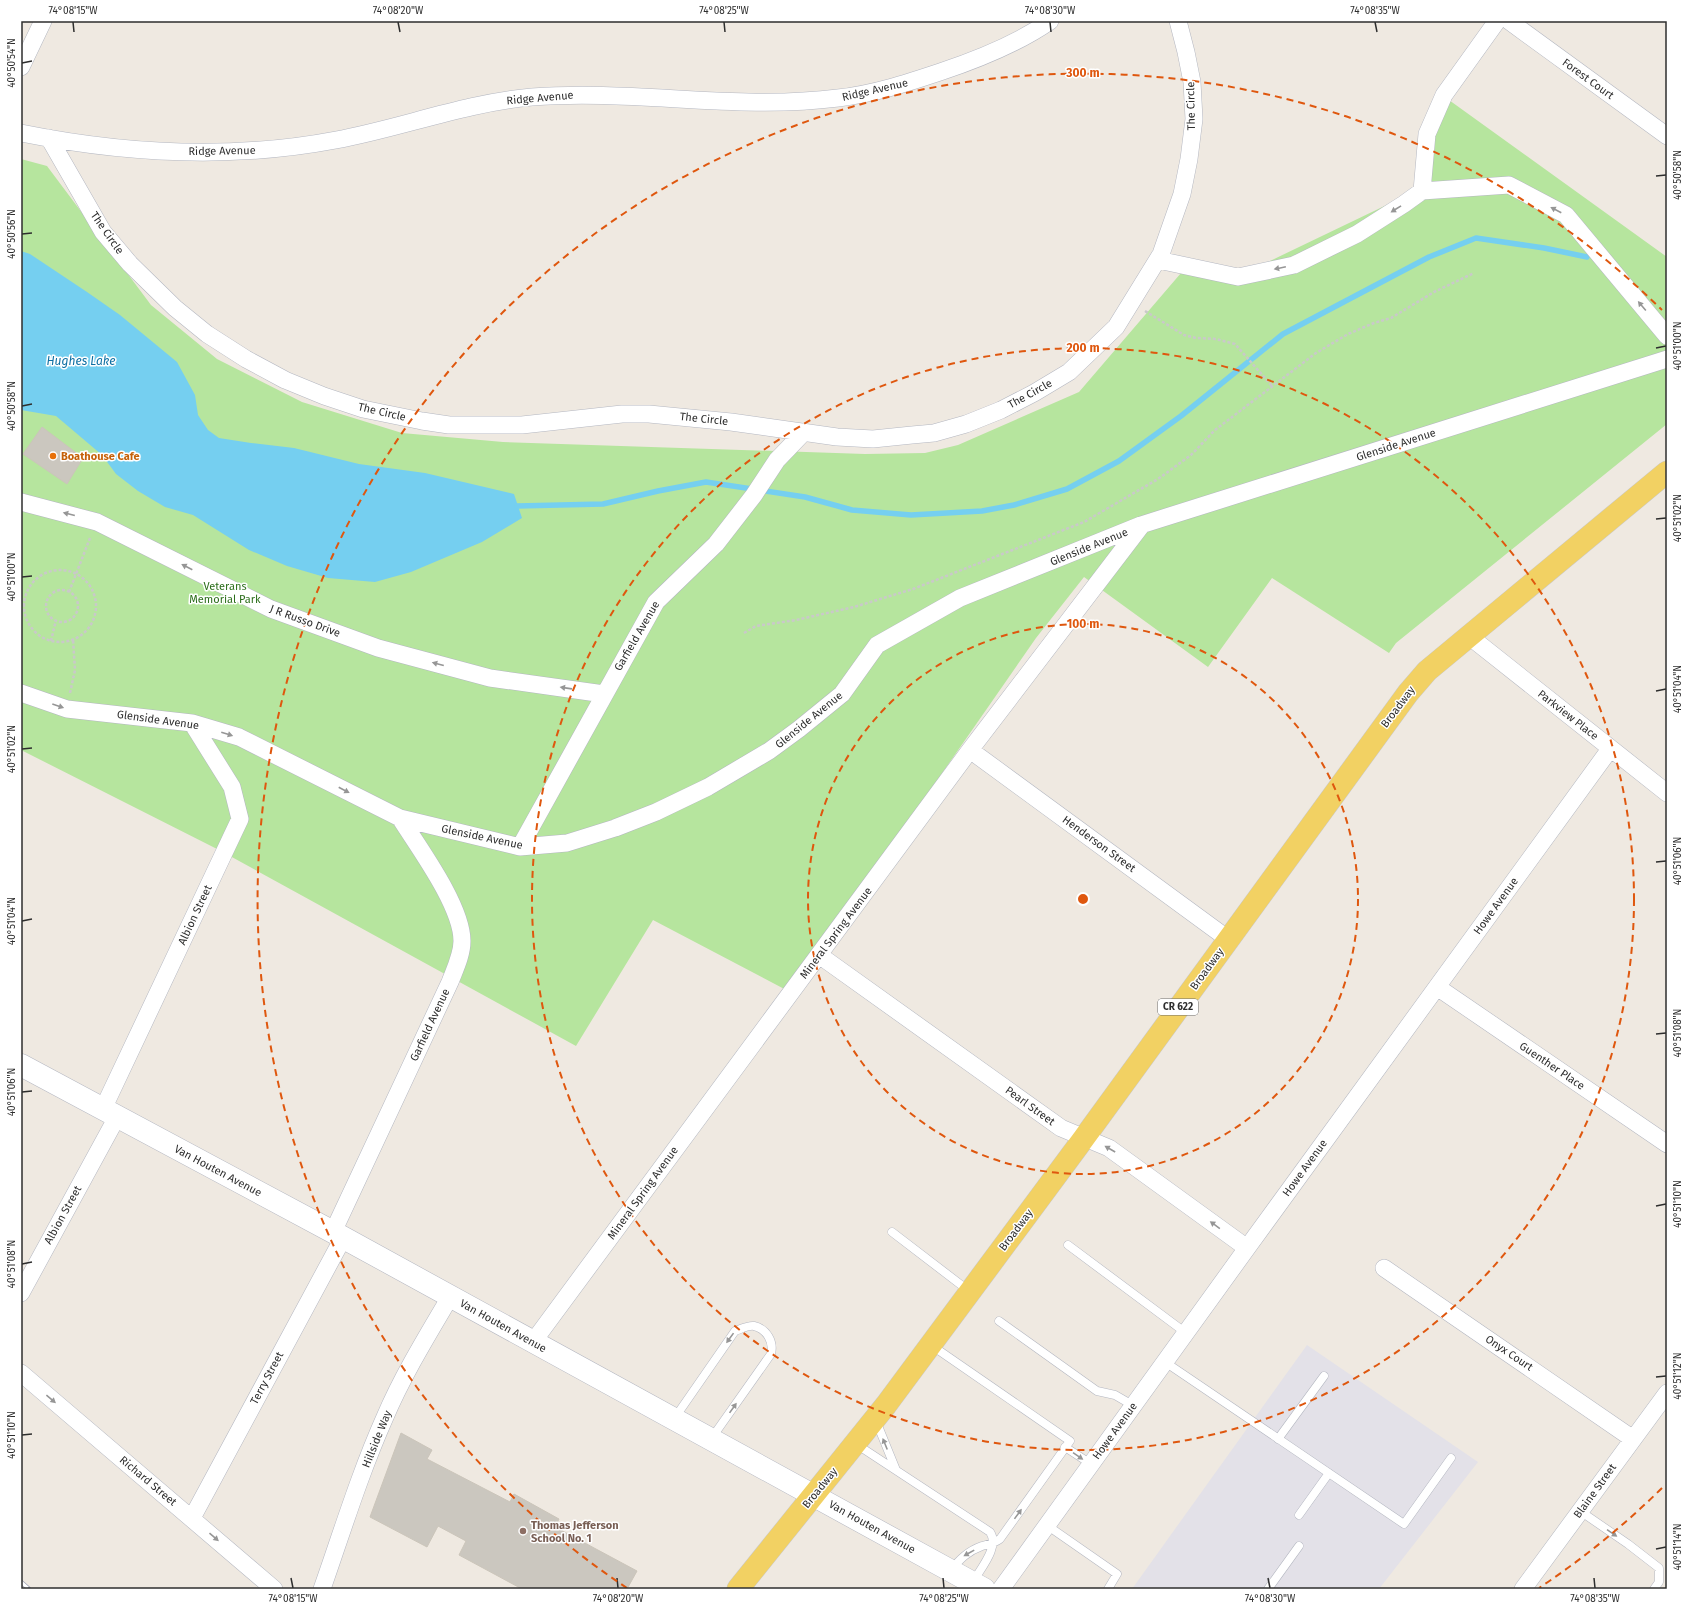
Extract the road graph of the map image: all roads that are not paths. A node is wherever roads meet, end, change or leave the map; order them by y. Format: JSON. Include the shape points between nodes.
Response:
{"nodes":[{"id":1,"x":43,"y":21,"type":"edge"},
{"id":2,"x":1050,"y":21,"type":"edge"},
{"id":3,"x":1178,"y":21,"type":"edge"},
{"id":4,"x":1497,"y":21,"type":"edge"},
{"id":5,"x":1509,"y":21,"type":"edge"},
{"id":6,"x":21,"y":67,"type":"edge"},
{"id":7,"x":21,"y":133,"type":"edge"},
{"id":8,"x":1667,"y":136,"type":"edge"},
{"id":9,"x":49,"y":138,"type":"junction"},
{"id":10,"x":1422,"y":191,"type":"junction"},
{"id":11,"x":1158,"y":260,"type":"junction"},
{"id":12,"x":1667,"y":336,"type":"edge"},
{"id":13,"x":1667,"y":359,"type":"edge"},
{"id":14,"x":804,"y":432,"type":"junction"},
{"id":15,"x":1667,"y":472,"type":"edge"},
{"id":16,"x":21,"y":502,"type":"edge"},
{"id":17,"x":1141,"y":525,"type":"junction"},
{"id":18,"x":1469,"y":636,"type":"junction"},
{"id":19,"x":21,"y":693,"type":"edge"},
{"id":20,"x":604,"y":694,"type":"junction"},
{"id":21,"x":192,"y":723,"type":"junction"},
{"id":22,"x":1610,"y":748,"type":"junction"},
{"id":23,"x":970,"y":750,"type":"junction"},
{"id":24,"x":1667,"y":793,"type":"edge"},
{"id":25,"x":400,"y":818,"type":"junction"},
{"id":26,"x":520,"y":847,"type":"junction"},
{"id":27,"x":1228,"y":939,"type":"junction"},
{"id":28,"x":819,"y":954,"type":"junction"},
{"id":29,"x":1437,"y":987,"type":"junction"},
{"id":30,"x":21,"y":1065,"type":"edge"},
{"id":31,"x":110,"y":1113,"type":"junction"},
{"id":32,"x":1084,"y":1138,"type":"junction"},
{"id":33,"x":1667,"y":1144,"type":"edge"},
{"id":34,"x":892,"y":1232,"type":"dead end"},
{"id":35,"x":338,"y":1235,"type":"junction"},
{"id":36,"x":1068,"y":1245,"type":"dead end"},
{"id":37,"x":1247,"y":1248,"type":"junction"},
{"id":38,"x":1384,"y":1268,"type":"dead end"},
{"id":39,"x":970,"y":1292,"type":"junction"},
{"id":40,"x":21,"y":1293,"type":"edge"},
{"id":41,"x":450,"y":1297,"type":"junction"},
{"id":42,"x":998,"y":1321,"type":"dead end"},
{"id":43,"x":1186,"y":1333,"type":"junction"},
{"id":44,"x":533,"y":1342,"type":"junction"},
{"id":45,"x":931,"y":1345,"type":"junction"},
{"id":46,"x":1165,"y":1362,"type":"junction"},
{"id":47,"x":21,"y":1374,"type":"edge"},
{"id":48,"x":1324,"y":1376,"type":"dead end"},
{"id":49,"x":1667,"y":1393,"type":"edge"},
{"id":50,"x":1134,"y":1406,"type":"junction"},
{"id":51,"x":875,"y":1418,"type":"junction"},
{"id":52,"x":674,"y":1419,"type":"junction"},
{"id":53,"x":711,"y":1439,"type":"junction"},
{"id":54,"x":1278,"y":1439,"type":"junction"},
{"id":55,"x":1633,"y":1439,"type":"junction"},
{"id":56,"x":855,"y":1444,"type":"junction"},
{"id":57,"x":1067,"y":1444,"type":"junction"},
{"id":58,"x":1451,"y":1458,"type":"dead end"},
{"id":59,"x":1091,"y":1464,"type":"junction"},
{"id":60,"x":896,"y":1470,"type":"junction"},
{"id":61,"x":1329,"y":1473,"type":"junction"},
{"id":62,"x":814,"y":1496,"type":"junction"},
{"id":63,"x":1580,"y":1511,"type":"junction"},
{"id":64,"x":1299,"y":1515,"type":"dead end"},
{"id":65,"x":192,"y":1518,"type":"junction"},
{"id":66,"x":1048,"y":1526,"type":"junction"},
{"id":67,"x":993,"y":1544,"type":"junction"},
{"id":68,"x":1298,"y":1546,"type":"dead end"},
{"id":69,"x":951,"y":1571,"type":"junction"},
{"id":70,"x":978,"y":1586,"type":"edge"},
{"id":71,"x":274,"y":1589,"type":"edge"},
{"id":72,"x":322,"y":1589,"type":"edge"},
{"id":73,"x":738,"y":1589,"type":"edge"},
{"id":74,"x":1001,"y":1589,"type":"edge"},
{"id":75,"x":1108,"y":1589,"type":"edge"},
{"id":76,"x":1268,"y":1589,"type":"edge"},
{"id":77,"x":1523,"y":1589,"type":"edge"},
{"id":78,"x":1654,"y":1589,"type":"edge"}],
"edges":[{"from":1,"to":6,"type":"street"},
{"from":2,"to":9,"type":"street","name":"Ridge Avenue","via":[[1006,46],[974,60],[898,86],[835,99],[758,102],[579,95],[531,97],[460,110],[338,140],[282,149],[235,152],[145,150]]},
{"from":3,"to":11,"type":"street","name":"The Circle","via":[[1192,82],[1194,119],[1182,194]]},
{"from":4,"to":10,"type":"street","via":[[1444,95],[1427,134]]},
{"from":5,"to":8,"type":"street","name":"Forest Court"},
{"from":7,"to":9,"type":"street","name":"Ridge Avenue"},
{"from":9,"to":14,"type":"street","name":"The Circle","via":[[103,232],[130,264],[176,308],[207,334],[246,359],[285,380],[324,396],[363,408],[449,425],[522,425],[622,414],[649,414]]},
{"from":10,"to":11,"type":"street","one_way":true,"via":[[1357,234],[1294,265],[1238,277]]},
{"from":12,"to":10,"type":"street","one_way":true,"via":[[1566,215],[1509,185]]},
{"from":11,"to":14,"type":"street","name":"The Circle","via":[[1116,327],[1069,372],[1034,394],[1001,410],[934,432],[873,439]]},
{"from":13,"to":17,"type":"street","name":"Glenside Avenue"},
{"from":14,"to":20,"type":"street","name":"Garfield Avenue","via":[[777,460],[716,544],[656,602]]},
{"from":15,"to":18,"type":"main road","name":"Broadway","number":"CR 622"},
{"from":20,"to":16,"type":"street","name":"J R Russo Drive","one_way":true,"via":[[490,678],[378,648],[271,609],[97,522]]},
{"from":17,"to":23,"type":"street","name":"Mineral Spring Avenue"},
{"from":17,"to":26,"type":"street","name":"Glenside Avenue","via":[[960,598],[877,645],[842,694],[769,751],[708,787],[615,828],[567,843]]},
{"from":18,"to":22,"type":"street","name":"Parkview Place"},
{"from":18,"to":27,"type":"main road","name":"Broadway","number":"CR 622","via":[[1427,671],[1408,693]]},
{"from":19,"to":21,"type":"street","name":"Glenside Avenue","one_way":true,"via":[[66,709]]},
{"from":20,"to":26,"type":"street","name":"Garfield Avenue"},
{"from":21,"to":25,"type":"street","name":"Glenside Avenue","one_way":true,"via":[[239,737]]},
{"from":21,"to":31,"type":"street","name":"Albion Street","via":[[232,787],[240,818]]},
{"from":22,"to":24,"type":"street","name":"Parkview Place"},
{"from":22,"to":29,"type":"street","name":"Howe Avenue"},
{"from":23,"to":27,"type":"street","name":"Henderson Street"},
{"from":23,"to":28,"type":"street","name":"Mineral Spring Avenue"},
{"from":25,"to":26,"type":"street","name":"Glenside Avenue"},
{"from":25,"to":35,"type":"street","name":"Garfield Avenue","via":[[450,898],[459,922],[462,941],[450,982]]},
{"from":27,"to":32,"type":"main road","name":"Broadway","number":"CR 622"},
{"from":28,"to":32,"type":"street","name":"Pearl Street","via":[[1061,1128]]},
{"from":28,"to":44,"type":"street","name":"Mineral Spring Avenue"},
{"from":29,"to":33,"type":"street","name":"Guenther Place"},
{"from":29,"to":37,"type":"street","name":"Howe Avenue"},
{"from":30,"to":31,"type":"main road","name":"Van Houten Avenue"},
{"from":31,"to":35,"type":"main road","name":"Van Houten Avenue"},
{"from":31,"to":40,"type":"street","name":"Albion Street"},
{"from":37,"to":32,"type":"street","name":"Pearl Street","one_way":true,"via":[[1109,1148]]},
{"from":32,"to":39,"type":"main road","name":"Broadway","number":"CR 622"},
{"from":34,"to":39,"type":"lane"},
{"from":35,"to":41,"type":"main road","name":"Van Houten Avenue"},
{"from":35,"to":65,"type":"street","name":"Terry Street"},
{"from":36,"to":43,"type":"lane"},
{"from":37,"to":43,"type":"street","name":"Howe Avenue"},
{"from":38,"to":55,"type":"street","name":"Onyx Court"},
{"from":39,"to":45,"type":"main road","name":"Broadway","number":"CR 622"},
{"from":41,"to":44,"type":"main road","name":"Van Houten Avenue"},
{"from":41,"to":72,"type":"street","name":"Hillside Way","via":[[384,1418]]},
{"from":42,"to":50,"type":"lane","via":[[1097,1391],[1115,1395]]},
{"from":43,"to":46,"type":"street","name":"Howe Avenue"},
{"from":44,"to":52,"type":"main road","name":"Van Houten Avenue"},
{"from":45,"to":51,"type":"main road","name":"Broadway","number":"CR 622"},
{"from":45,"to":57,"type":"lane"},
{"from":46,"to":50,"type":"street","name":"Howe Avenue"},
{"from":46,"to":54,"type":"lane"},
{"from":47,"to":65,"type":"street","name":"Richard Street","one_way":true},
{"from":48,"to":54,"type":"lane"},
{"from":49,"to":55,"type":"street","name":"Blaine Street"},
{"from":50,"to":59,"type":"street","name":"Howe Avenue"},
{"from":51,"to":56,"type":"main road","name":"Broadway","number":"CR 622"},
{"from":60,"to":51,"type":"lane","one_way":true},
{"from":52,"to":53,"type":"main road","name":"Van Houten Avenue"},
{"from":53,"to":52,"type":"lane","one_way":true,"via":[[771,1354],[771,1341],[759,1329],[753,1326],[735,1331]]},
{"from":53,"to":62,"type":"main road","name":"Van Houten Avenue"},
{"from":54,"to":61,"type":"lane"},
{"from":55,"to":63,"type":"street","name":"Blaine Street"},
{"from":56,"to":60,"type":"lane"},
{"from":56,"to":62,"type":"main road","name":"Broadway","number":"CR 622"},
{"from":57,"to":59,"type":"lane","one_way":true},
{"from":67,"to":57,"type":"lane","one_way":true,"via":[[1000,1539]]},
{"from":58,"to":61,"type":"lane","via":[[1404,1524]]},
{"from":59,"to":66,"type":"street","name":"Howe Avenue"},
{"from":60,"to":67,"type":"lane","via":[[990,1532]]},
{"from":61,"to":64,"type":"lane"},
{"from":62,"to":69,"type":"main road","name":"Van Houten Avenue"},
{"from":62,"to":73,"type":"main road","name":"Broadway","number":"CR 622"},
{"from":63,"to":77,"type":"street","name":"Blaine Street"},
{"from":63,"to":78,"type":"lane","one_way":true,"via":[[1659,1568],[1660,1582]]},
{"from":65,"to":71,"type":"street","name":"Richard Street","one_way":true},
{"from":66,"to":74,"type":"street","name":"Howe Avenue"},
{"from":66,"to":75,"type":"lane","via":[[1117,1574]]},
{"from":67,"to":69,"type":"lane","one_way":true,"via":[[964,1555]]},
{"from":67,"to":70,"type":"lane"},
{"from":68,"to":76,"type":"lane"},
{"from":69,"to":70,"type":"main road","name":"Van Houten Avenue"}]}
